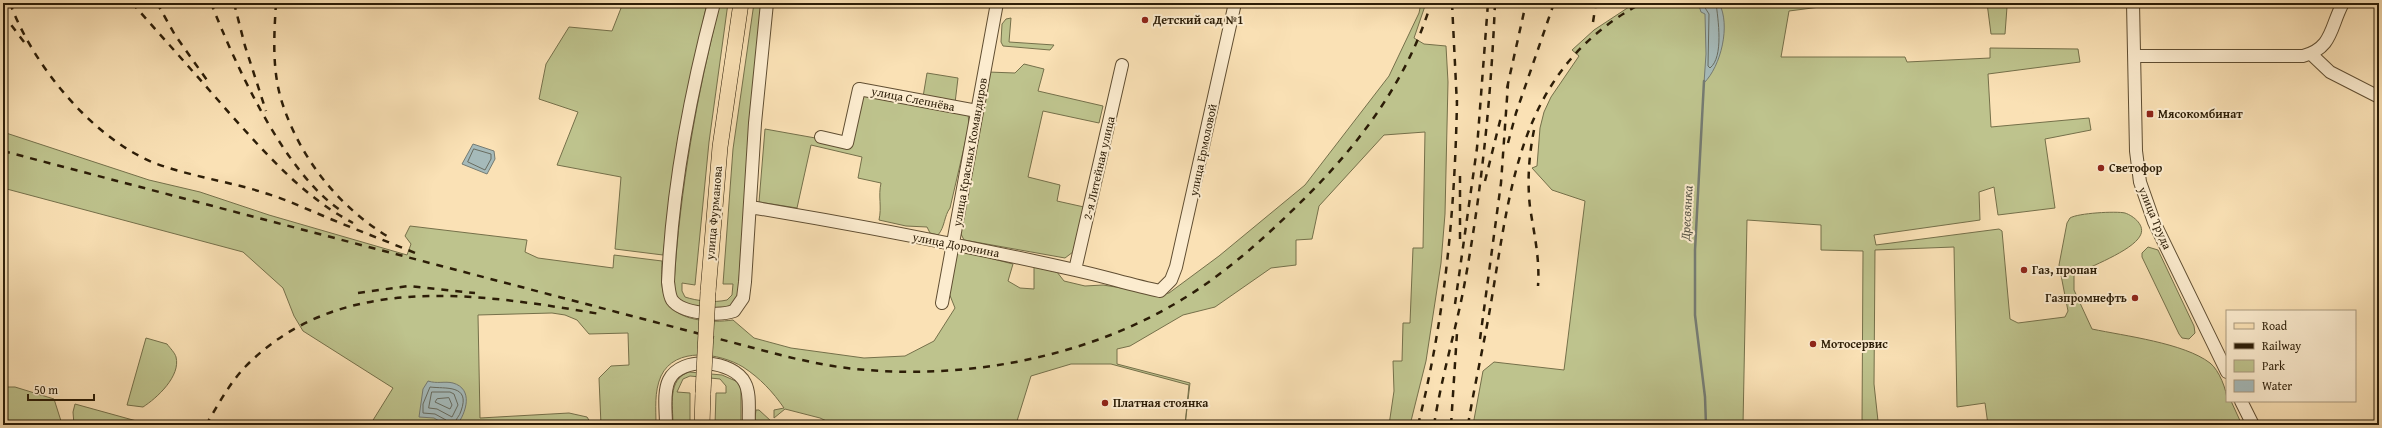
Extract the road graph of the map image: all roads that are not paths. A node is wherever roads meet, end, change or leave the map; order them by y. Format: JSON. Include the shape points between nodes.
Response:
{"nodes":[{"id":1,"x":714,"y":3,"type":"edge"},
{"id":2,"x":740,"y":3,"type":"edge"},
{"id":3,"x":767,"y":3,"type":"edge"},
{"id":4,"x":997,"y":3,"type":"edge"},
{"id":5,"x":1235,"y":3,"type":"edge"},
{"id":6,"x":2133,"y":3,"type":"edge"},
{"id":7,"x":2343,"y":3,"type":"edge"},
{"id":8,"x":2311,"y":54,"type":"junction"},
{"id":9,"x":2135,"y":56,"type":"junction"},
{"id":10,"x":1122,"y":65,"type":"dead end"},
{"id":11,"x":2379,"y":97,"type":"edge"},
{"id":12,"x":977,"y":111,"type":"junction"},
{"id":13,"x":821,"y":137,"type":"dead end"},
{"id":14,"x":750,"y":207,"type":"junction"},
{"id":15,"x":953,"y":244,"type":"junction"},
{"id":16,"x":1075,"y":270,"type":"junction"},
{"id":17,"x":1160,"y":291,"type":"joint"},
{"id":18,"x":942,"y":303,"type":"dead end"},
{"id":19,"x":2226,"y":370,"type":"edge"},
{"id":20,"x":2242,"y":402,"type":"edge"},
{"id":21,"x":666,"y":425,"type":"edge"},
{"id":22,"x":702,"y":425,"type":"edge"},
{"id":23,"x":749,"y":425,"type":"edge"},
{"id":24,"x":2253,"y":425,"type":"edge"}],
"edges":[{"from":1,"to":14,"type":"street","via":[[679,171],[668,282],[672,300],[685,308],[715,314],[734,311],[743,298],[746,282]]},
{"from":2,"to":22,"type":"main road","name":"улица Фурманова","bridge":true,"via":[[720,147],[708,292]]},
{"from":3,"to":14,"type":"street"},
{"from":4,"to":12,"type":"street","name":"улица Красных Командиров"},
{"from":5,"to":17,"type":"street","name":"улица Ермоловой","via":[[1176,267],[1171,280]]},
{"from":6,"to":9,"type":"street","name":"улица Труда"},
{"from":7,"to":8,"type":"street","via":[[2329,37],[2318,51]]},
{"from":8,"to":9,"type":"street"},
{"from":8,"to":11,"type":"street","via":[[2330,72]]},
{"from":9,"to":19,"type":"street","name":"улица Труда","via":[[2136,150],[2141,187],[2154,222]]},
{"from":10,"to":16,"type":"street","name":"2-я Литейная улица"},
{"from":12,"to":13,"type":"street","name":"улица Слепнёва","via":[[859,89],[847,142]]},
{"from":12,"to":15,"type":"street","name":"улица Красных Командиров"},
{"from":14,"to":15,"type":"street","name":"улица Доронина"},
{"from":15,"to":16,"type":"street","name":"улица Доронина"},
{"from":15,"to":18,"type":"street","name":"улица Красных Командиров"},
{"from":16,"to":17,"type":"street","name":"улица Доронина"},
{"from":20,"to":24,"type":"street"},
{"from":21,"to":23,"type":"street","via":[[669,379],[683,365],[702,363],[732,370],[745,381]]}]}
